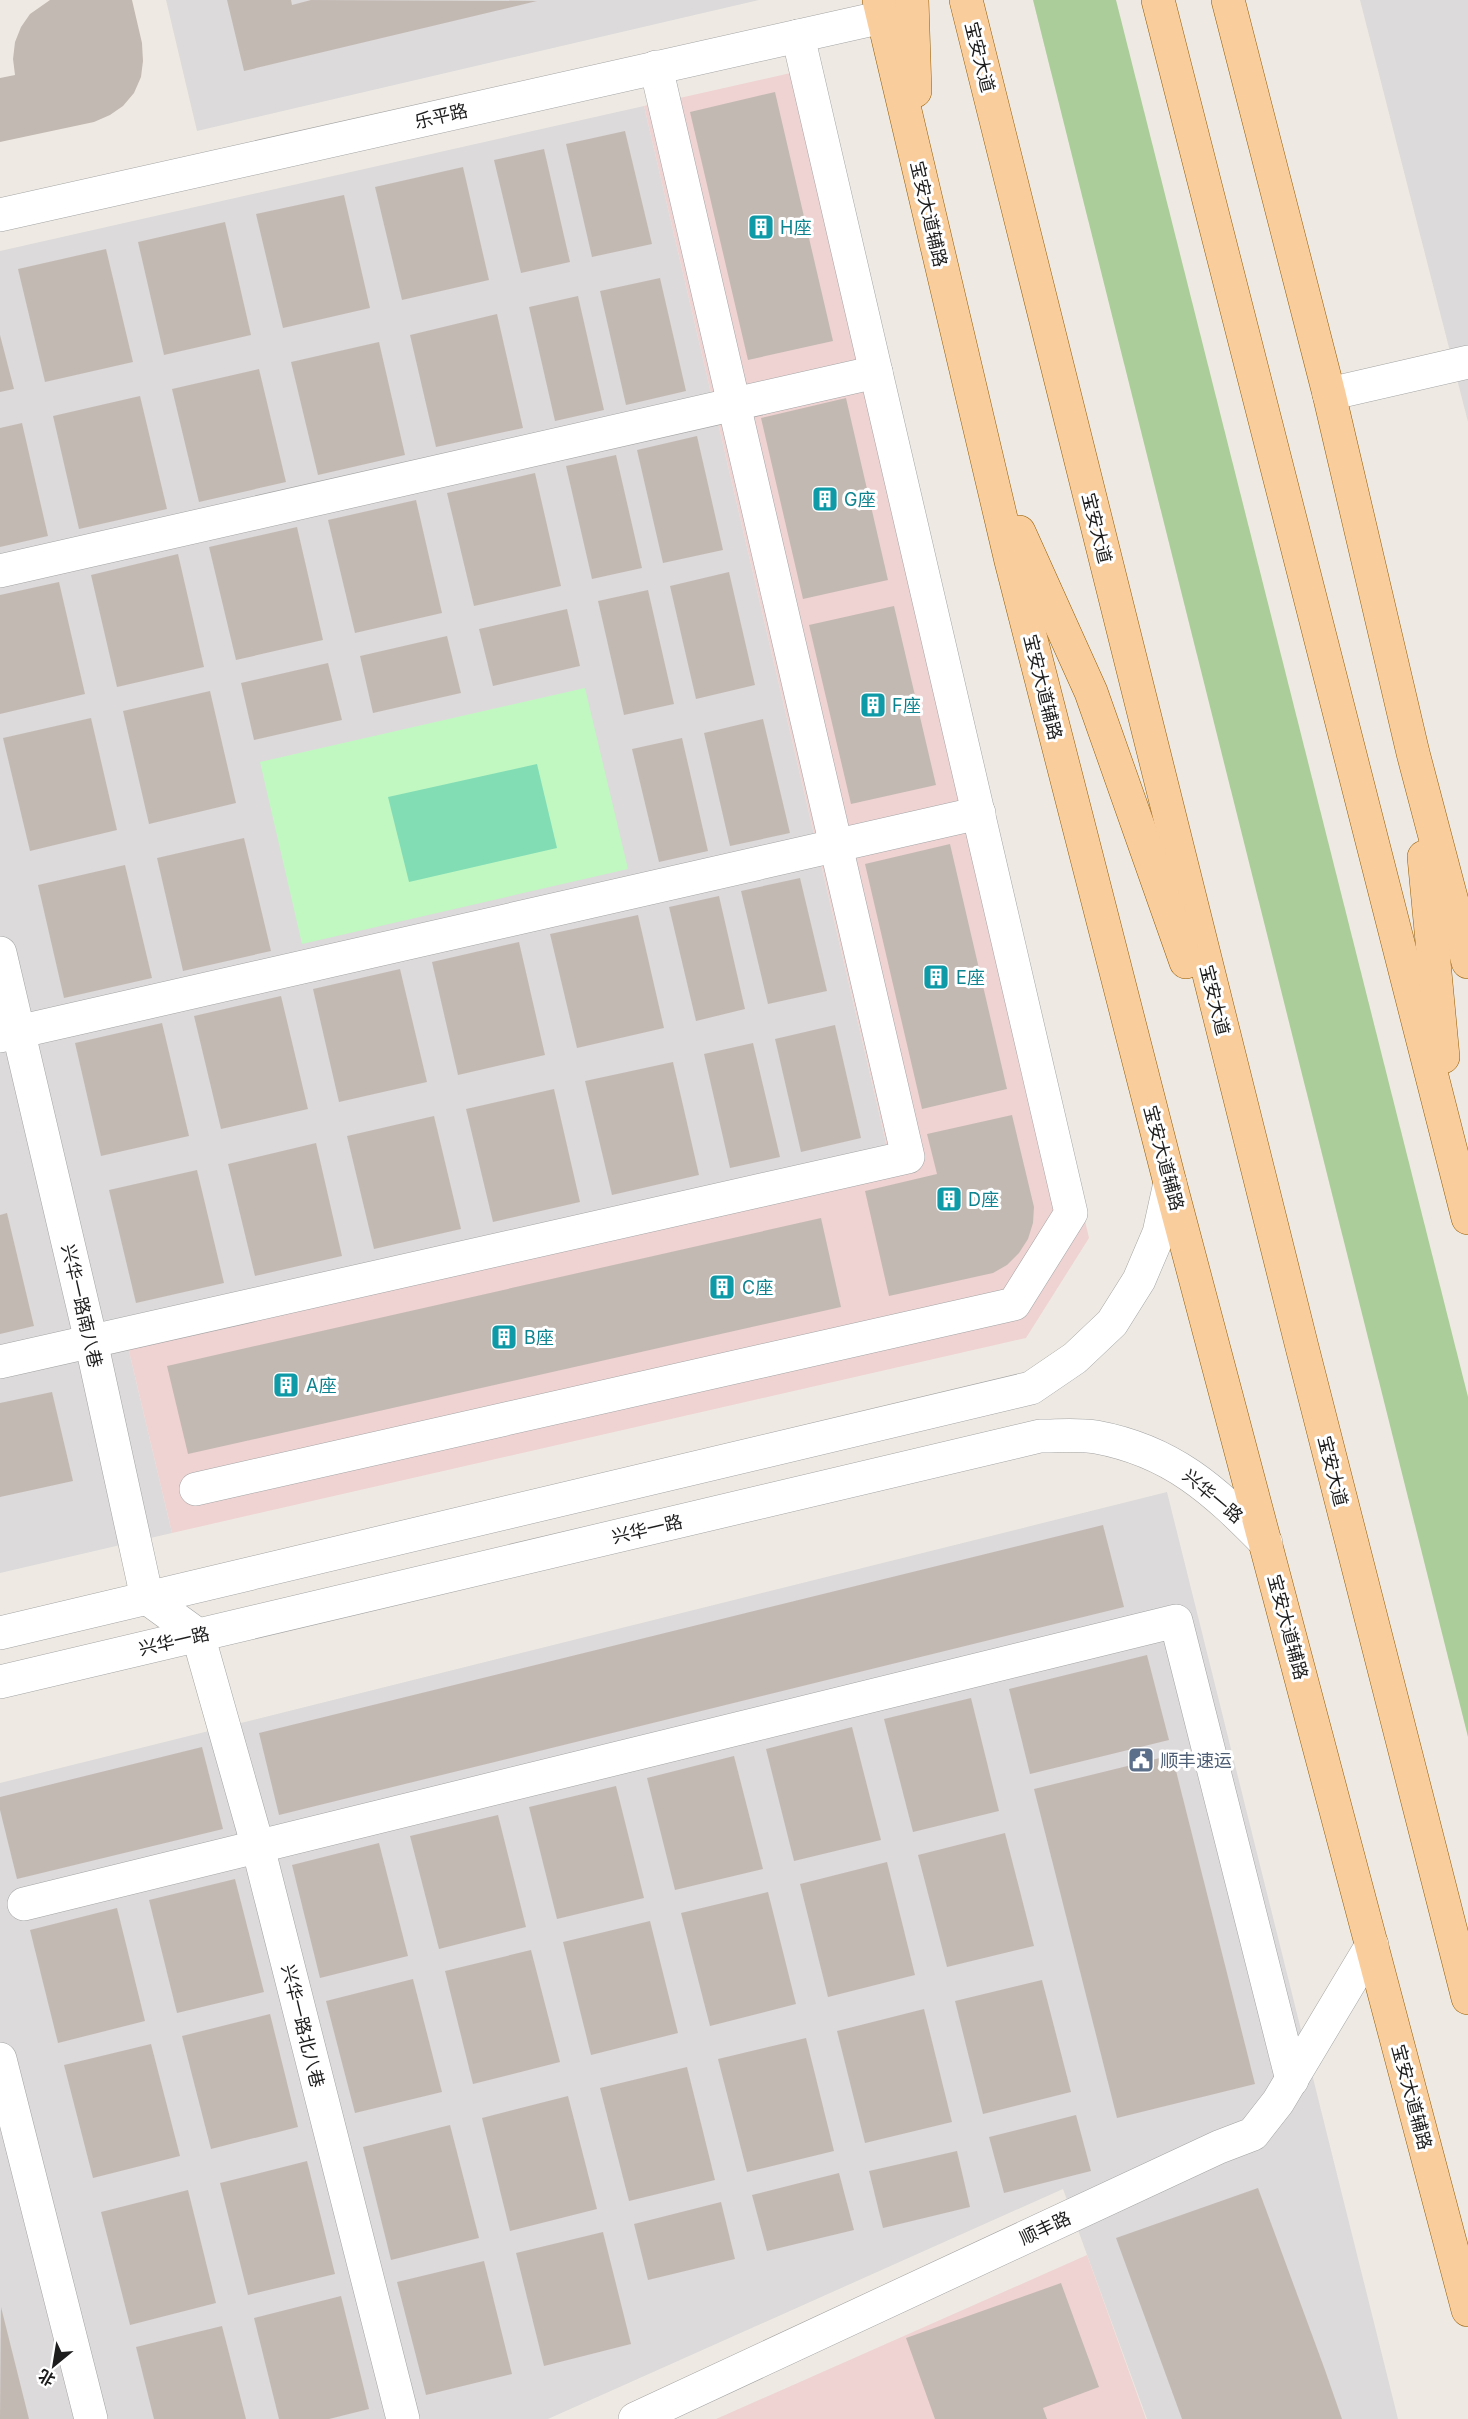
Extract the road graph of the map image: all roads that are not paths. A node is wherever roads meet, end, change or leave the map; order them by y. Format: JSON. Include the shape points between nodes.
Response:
{"nodes":[{"id":1,"x":912,"y":0,"type":"edge"},
{"id":2,"x":966,"y":0,"type":"edge"},
{"id":3,"x":1158,"y":0,"type":"edge"},
{"id":4,"x":1228,"y":0,"type":"edge"},
{"id":5,"x":881,"y":8,"type":"edge"},
{"id":6,"x":798,"y":36,"type":"junction"},
{"id":7,"x":656,"y":67,"type":"junction"},
{"id":8,"x":917,"y":160,"type":"junction"},
{"id":9,"x":0,"y":215,"type":"edge"},
{"id":10,"x":1468,"y":362,"type":"edge"},
{"id":11,"x":876,"y":372,"type":"junction"},
{"id":12,"x":1329,"y":394,"type":"junction"},
{"id":13,"x":734,"y":404,"type":"junction"},
{"id":14,"x":988,"y":462,"type":"junction"},
{"id":15,"x":0,"y":571,"type":"edge"},
{"id":16,"x":1413,"y":753,"type":"junction"},
{"id":17,"x":979,"y":813,"type":"junction"},
{"id":18,"x":837,"y":845,"type":"junction"},
{"id":19,"x":0,"y":953,"type":"edge"},
{"id":20,"x":1468,"y":962,"type":"edge"},
{"id":21,"x":9,"y":1034,"type":"edge"},
{"id":22,"x":1254,"y":1157,"type":"junction"},
{"id":23,"x":1454,"y":1163,"type":"junction"},
{"id":24,"x":1170,"y":1183,"type":"junction"},
{"id":25,"x":1468,"y":1218,"type":"edge"},
{"id":26,"x":91,"y":1341,"type":"junction"},
{"id":27,"x":0,"y":1362,"type":"edge"},
{"id":28,"x":196,"y":1489,"type":"dead end"},
{"id":29,"x":1266,"y":1543,"type":"junction"},
{"id":30,"x":147,"y":1598,"type":"junction"},
{"id":31,"x":0,"y":1633,"type":"edge"},
{"id":32,"x":198,"y":1635,"type":"junction"},
{"id":33,"x":0,"y":1682,"type":"edge"},
{"id":34,"x":258,"y":1847,"type":"junction"},
{"id":35,"x":24,"y":1904,"type":"dead end"},
{"id":36,"x":1372,"y":1945,"type":"junction"},
{"id":37,"x":1468,"y":1998,"type":"edge"},
{"id":38,"x":0,"y":2059,"type":"edge"},
{"id":39,"x":1292,"y":2080,"type":"junction"},
{"id":40,"x":1468,"y":2310,"type":"edge"},
{"id":41,"x":92,"y":2419,"type":"edge"},
{"id":42,"x":402,"y":2419,"type":"edge"},
{"id":43,"x":635,"y":2419,"type":"edge"}],
"edges":[{"from":1,"to":8,"type":"main road"},
{"from":2,"to":22,"type":"main road","name":"宝安大道"},
{"from":3,"to":23,"type":"main road"},
{"from":4,"to":12,"type":"main road"},
{"from":5,"to":6,"type":"street","name":"乐平路"},
{"from":5,"to":8,"type":"main road","name":"宝安大道辅路"},
{"from":6,"to":7,"type":"street","name":"乐平路"},
{"from":6,"to":11,"type":"street"},
{"from":7,"to":9,"type":"street","name":"乐平路"},
{"from":7,"to":13,"type":"street"},
{"from":8,"to":14,"type":"main road","name":"宝安大道辅路"},
{"from":10,"to":12,"type":"street"},
{"from":11,"to":13,"type":"street"},
{"from":11,"to":17,"type":"street"},
{"from":12,"to":16,"type":"main road"},
{"from":13,"to":15,"type":"street"},
{"from":13,"to":18,"type":"street"},
{"from":14,"to":22,"type":"main road","via":[[1091,692]]},
{"from":14,"to":24,"type":"main road","name":"宝安大道辅路"},
{"from":16,"to":20,"type":"main road"},
{"from":16,"to":23,"type":"main road"},
{"from":17,"to":18,"type":"street"},
{"from":17,"to":28,"type":"street","via":[[1071,1213],[1014,1304]]},
{"from":18,"to":21,"type":"street"},
{"from":18,"to":26,"type":"street","via":[[908,1157]]},
{"from":19,"to":21,"type":"street","name":"兴华一路南八巷"},
{"from":21,"to":26,"type":"street","name":"兴华一路南八巷"},
{"from":22,"to":37,"type":"main road","name":"宝安大道"},
{"from":23,"to":25,"type":"main road"},
{"from":24,"to":29,"type":"main road","name":"宝安大道辅路"},
{"from":24,"to":30,"type":"street","via":[[1159,1233],[1147,1262],[1112,1323],[1075,1358],[1031,1388]]},
{"from":26,"to":27,"type":"street"},
{"from":26,"to":30,"type":"street","name":"兴华一路南八巷"},
{"from":29,"to":32,"type":"street","name":"兴华一路","via":[[1189,1473],[1144,1451],[1095,1437],[1040,1436]]},
{"from":29,"to":36,"type":"main road","name":"宝安大道辅路"},
{"from":30,"to":31,"type":"street"},
{"from":30,"to":32,"type":"street"},
{"from":32,"to":33,"type":"street","name":"兴华一路"},
{"from":32,"to":34,"type":"street","name":"兴华一路北八巷"},
{"from":34,"to":35,"type":"street"},
{"from":34,"to":39,"type":"street","via":[[1176,1621]]},
{"from":34,"to":42,"type":"street","name":"兴华一路北八巷"},
{"from":36,"to":39,"type":"street","name":"顺丰路"},
{"from":36,"to":40,"type":"main road","name":"宝安大道辅路"},
{"from":38,"to":41,"type":"street"},
{"from":39,"to":43,"type":"street","name":"顺丰路","via":[[1253,2134]]}]}
